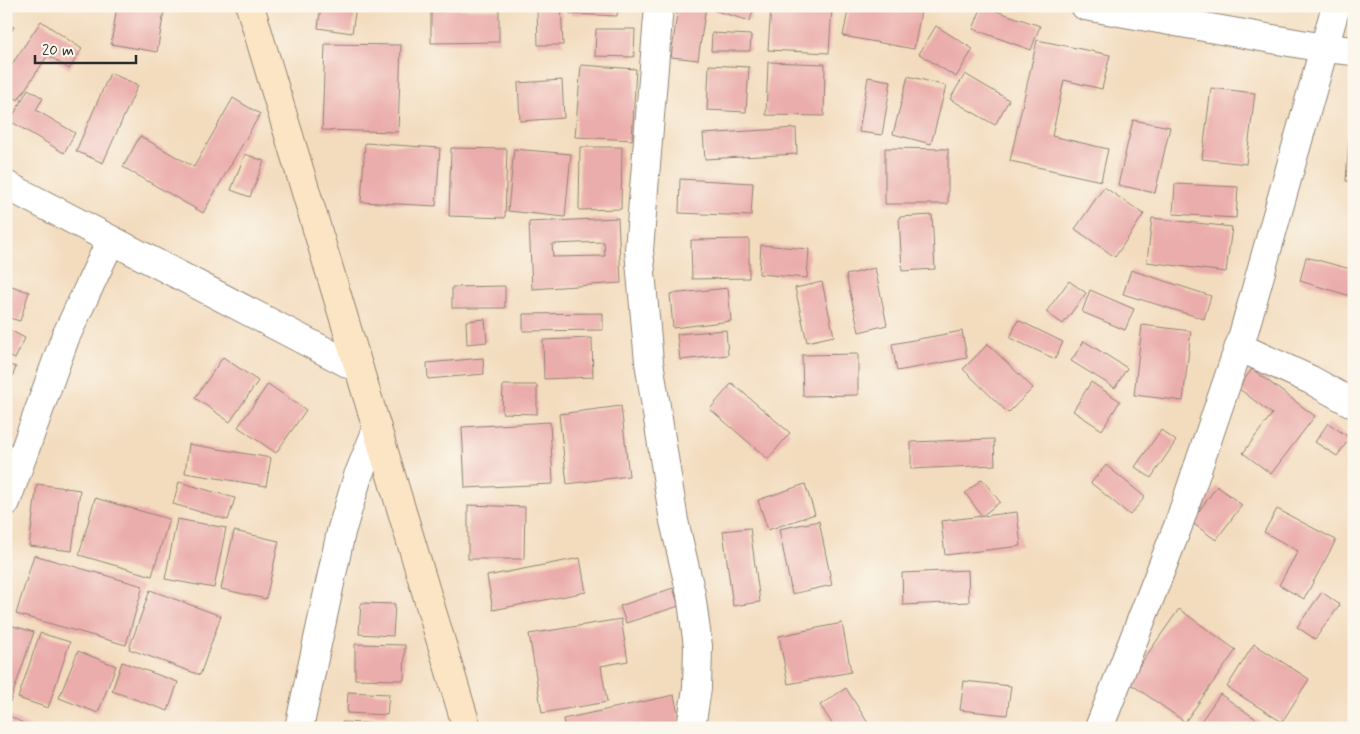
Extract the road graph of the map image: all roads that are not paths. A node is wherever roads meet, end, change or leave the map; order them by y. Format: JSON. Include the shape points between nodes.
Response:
{"nodes":[{"id":1,"x":250,"y":6,"type":"edge"},
{"id":2,"x":659,"y":6,"type":"edge"},
{"id":3,"x":1085,"y":6,"type":"edge"},
{"id":4,"x":1336,"y":6,"type":"edge"},
{"id":5,"x":1324,"y":48,"type":"junction"},
{"id":6,"x":1354,"y":51,"type":"edge"},
{"id":7,"x":6,"y":185,"type":"edge"},
{"id":8,"x":111,"y":240,"type":"junction"},
{"id":9,"x":1239,"y":347,"type":"junction"},
{"id":10,"x":359,"y":369,"type":"junction"},
{"id":11,"x":1354,"y":404,"type":"edge"},
{"id":12,"x":377,"y":429,"type":"junction"},
{"id":13,"x":6,"y":502,"type":"edge"},
{"id":14,"x":299,"y":728,"type":"edge"},
{"id":15,"x":467,"y":728,"type":"edge"},
{"id":16,"x":691,"y":728,"type":"edge"},
{"id":17,"x":1099,"y":728,"type":"edge"}],
"edges":[{"from":1,"to":10,"type":"main road"},
{"from":2,"to":16,"type":"street","via":[[639,250],[651,371],[674,521],[691,594],[698,646],[697,688]]},
{"from":3,"to":5,"type":"street"},
{"from":4,"to":5,"type":"street"},
{"from":5,"to":6,"type":"street"},
{"from":5,"to":9,"type":"street"},
{"from":7,"to":8,"type":"street"},
{"from":8,"to":10,"type":"street"},
{"from":8,"to":13,"type":"street","via":[[65,338]]},
{"from":9,"to":11,"type":"street"},
{"from":9,"to":17,"type":"street","via":[[1178,526]]},
{"from":10,"to":12,"type":"main road"},
{"from":12,"to":14,"type":"street","via":[[341,532]]},
{"from":12,"to":15,"type":"main road"}]}
